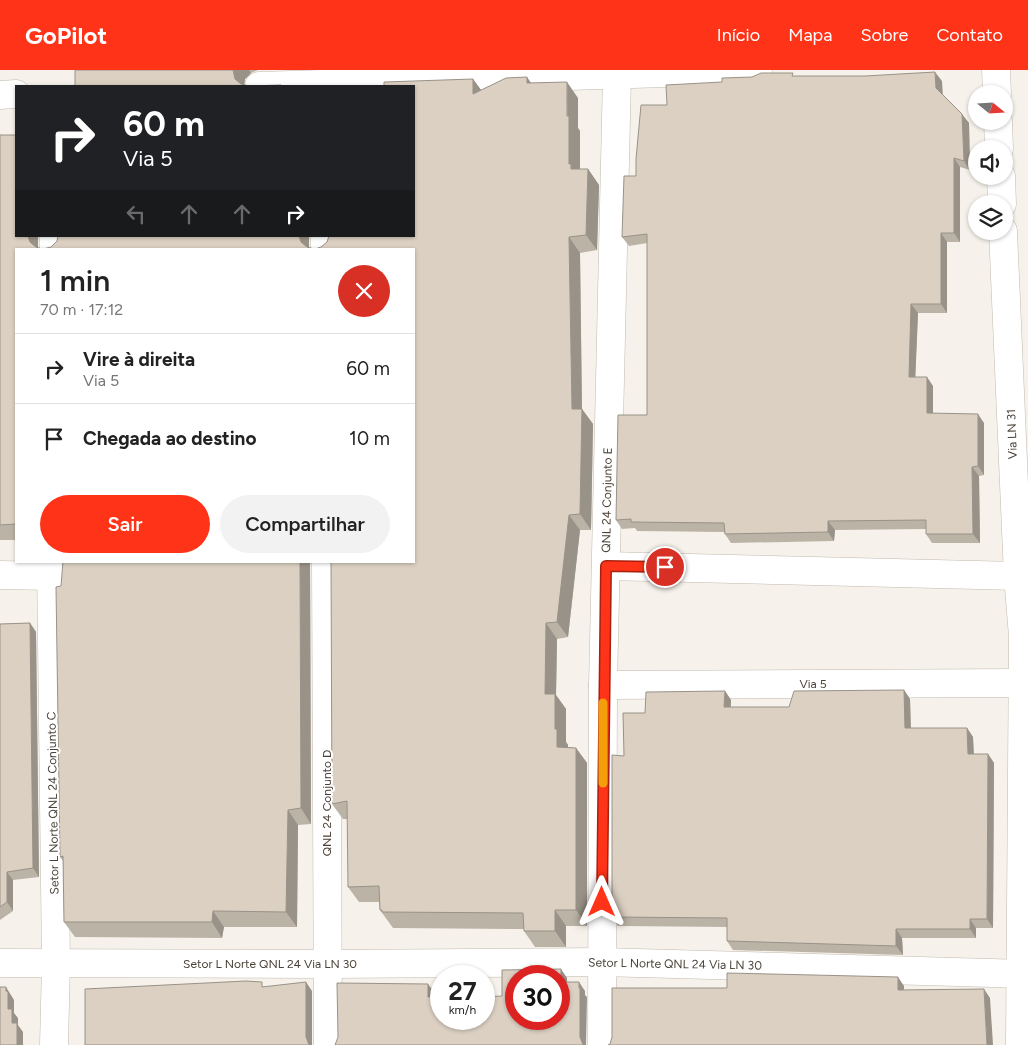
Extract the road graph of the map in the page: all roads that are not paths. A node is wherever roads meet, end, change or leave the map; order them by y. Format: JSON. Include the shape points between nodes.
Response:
{"nodes":[{"id":1,"x":758,"y":70,"type":"edge"},
{"id":2,"x":996,"y":70,"type":"edge"},
{"id":3,"x":617,"y":75,"type":"junction"},
{"id":4,"x":324,"y":85,"type":"edge"},
{"id":5,"x":997,"y":85,"type":"edge"},
{"id":6,"x":15,"y":94,"type":"edge"},
{"id":7,"x":0,"y":95,"type":"edge"},
{"id":8,"x":1003,"y":240,"type":"edge"},
{"id":9,"x":326,"y":563,"type":"edge"},
{"id":10,"x":606,"y":566,"type":"junction"},
{"id":11,"x":50,"y":569,"type":"edge"},
{"id":12,"x":0,"y":576,"type":"edge"},
{"id":13,"x":1018,"y":576,"type":"junction"},
{"id":14,"x":1025,"y":636,"type":"edge"},
{"id":15,"x":1024,"y":683,"type":"junction"},
{"id":16,"x":603,"y":685,"type":"junction"},
{"id":17,"x":601,"y":962,"type":"junction"},
{"id":18,"x":0,"y":963,"type":"edge"},
{"id":19,"x":56,"y":964,"type":"junction"},
{"id":20,"x":328,"y":964,"type":"junction"},
{"id":21,"x":1024,"y":974,"type":"edge"},
{"id":22,"x":54,"y":1045,"type":"edge"},
{"id":23,"x":328,"y":1045,"type":"edge"},
{"id":24,"x":602,"y":1045,"type":"edge"},
{"id":25,"x":1020,"y":1045,"type":"edge"}],
"edges":[{"from":1,"to":3,"type":"street"},
{"from":2,"to":5,"type":"street"},
{"from":3,"to":4,"type":"street"},
{"from":3,"to":10,"type":"street","name":"QNL 24 Conjunto E"},
{"from":6,"to":7,"type":"street"},
{"from":8,"to":13,"type":"street","name":"Via LN 31"},
{"from":9,"to":20,"type":"street","name":"QNL 24 Conjunto D"},
{"from":10,"to":13,"type":"street"},
{"from":10,"to":16,"type":"street","name":"QNL 24 Conjunto E"},
{"from":11,"to":12,"type":"street"},
{"from":11,"to":19,"type":"street","name":"Setor L Norte QNL 24 Conjunto C"},
{"from":13,"to":14,"type":"street","name":"Via LN 31"},
{"from":14,"to":15,"type":"street","name":"Via LN 31"},
{"from":15,"to":16,"type":"street","name":"Via 5"},
{"from":15,"to":21,"type":"street","name":"Via LN 31"},
{"from":16,"to":17,"type":"street","name":"QNL 24 Conjunto E"},
{"from":17,"to":20,"type":"street","name":"Setor L Norte QNL 24 Via LN 30"},
{"from":17,"to":21,"type":"street","name":"Setor L Norte QNL 24 Via LN 30"},
{"from":17,"to":24,"type":"street","name":"QNL 24 Conjunto E"},
{"from":18,"to":19,"type":"street","name":"Setor L Norte QNL 24 Via LN 30"},
{"from":19,"to":20,"type":"street","name":"Setor L Norte QNL 24 Via LN 30"},
{"from":19,"to":22,"type":"street","name":"Setor L Norte QNL 24 Conjunto C"},
{"from":20,"to":23,"type":"street","name":"QNL 24 Conjunto D"},
{"from":21,"to":25,"type":"street","name":"Via LN 31"}]}
